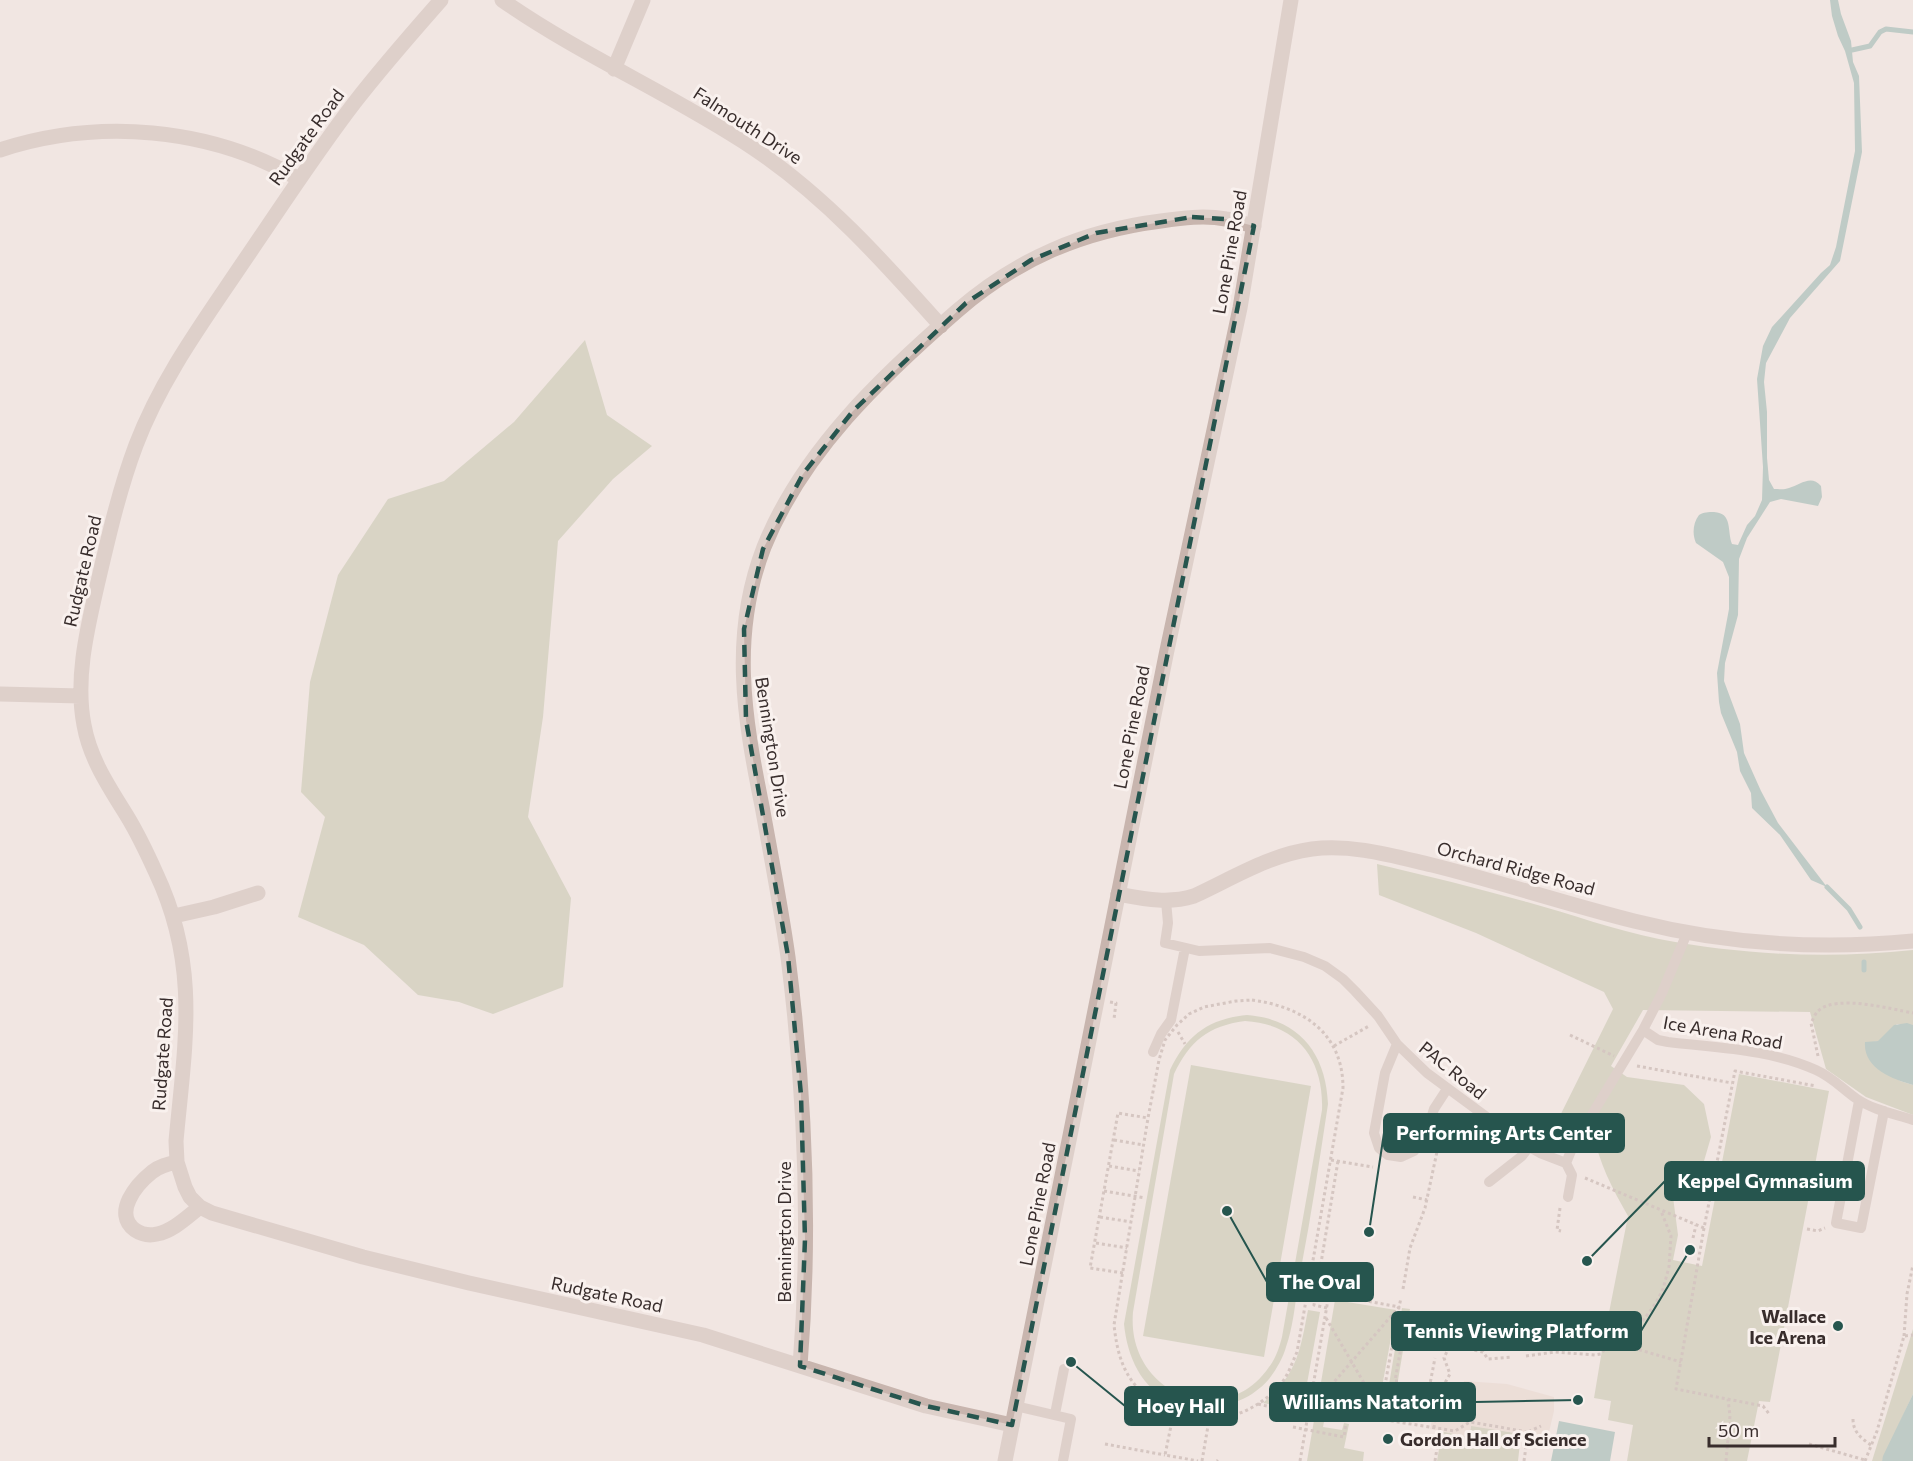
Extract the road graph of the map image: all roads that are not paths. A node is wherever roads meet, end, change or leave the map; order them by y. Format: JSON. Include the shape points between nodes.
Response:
{"nodes":[{"id":1,"x":441,"y":0,"type":"edge"},
{"id":2,"x":502,"y":0,"type":"edge"},
{"id":3,"x":643,"y":0,"type":"edge"},
{"id":4,"x":1291,"y":0,"type":"edge"},
{"id":5,"x":614,"y":69,"type":"junction"},
{"id":6,"x":0,"y":150,"type":"edge"},
{"id":7,"x":299,"y":179,"type":"junction"},
{"id":8,"x":1254,"y":226,"type":"junction"},
{"id":9,"x":940,"y":326,"type":"junction"},
{"id":10,"x":0,"y":694,"type":"edge"},
{"id":11,"x":81,"y":696,"type":"junction"},
{"id":12,"x":258,"y":893,"type":"dead end"},
{"id":13,"x":1118,"y":894,"type":"junction"},
{"id":14,"x":1166,"y":901,"type":"junction"},
{"id":15,"x":174,"y":916,"type":"junction"},
{"id":16,"x":1687,"y":933,"type":"junction"},
{"id":17,"x":1913,"y":941,"type":"edge"},
{"id":18,"x":1185,"y":948,"type":"junction"},
{"id":19,"x":1643,"y":1030,"type":"junction"},
{"id":20,"x":1397,"y":1044,"type":"junction"},
{"id":21,"x":1153,"y":1052,"type":"dead end"},
{"id":22,"x":1447,"y":1089,"type":"junction"},
{"id":23,"x":1859,"y":1101,"type":"junction"},
{"id":24,"x":1884,"y":1111,"type":"junction"},
{"id":25,"x":1913,"y":1120,"type":"edge"},
{"id":26,"x":1529,"y":1147,"type":"junction"},
{"id":27,"x":177,"y":1162,"type":"junction"},
{"id":28,"x":1566,"y":1163,"type":"junction"},
{"id":29,"x":1489,"y":1182,"type":"dead end"},
{"id":30,"x":1568,"y":1197,"type":"road end"},
{"id":31,"x":200,"y":1207,"type":"junction"},
{"id":32,"x":800,"y":1366,"type":"junction"},
{"id":33,"x":1064,"y":1369,"type":"dead end"},
{"id":34,"x":1016,"y":1406,"type":"junction"},
{"id":35,"x":1055,"y":1414,"type":"junction"},
{"id":36,"x":1012,"y":1425,"type":"junction"},
{"id":37,"x":1005,"y":1461,"type":"edge"},
{"id":38,"x":1063,"y":1461,"type":"edge"}],
"edges":[{"from":1,"to":7,"type":"street","name":"Rudgate Road","via":[[356,100]]},
{"from":2,"to":5,"type":"street","name":"Falmouth Drive"},
{"from":3,"to":5,"type":"street"},
{"from":4,"to":8,"type":"street","name":"Lone Pine Road"},
{"from":5,"to":9,"type":"street","name":"Falmouth Drive","via":[[753,148],[806,186]]},
{"from":6,"to":7,"type":"street","via":[[74,133],[148,132],[223,147]]},
{"from":7,"to":11,"type":"street","name":"Rudgate Road","via":[[171,372],[136,445],[88,627]]},
{"from":8,"to":9,"type":"street","name":"Bennington Drive","via":[[1192,217],[1096,233],[1022,266],[966,303]]},
{"from":8,"to":13,"type":"street","name":"Lone Pine Road"},
{"from":9,"to":32,"type":"street","name":"Bennington Drive","via":[[853,411],[803,474],[763,549],[744,629],[746,720],[784,935],[801,1095],[805,1239]]},
{"from":10,"to":11,"type":"street"},
{"from":11,"to":15,"type":"street","name":"Rudgate Road","via":[[87,742],[143,846]]},
{"from":12,"to":15,"type":"street"},
{"from":13,"to":14,"type":"street","name":"Orchard Ridge Road"},
{"from":13,"to":34,"type":"street","name":"Lone Pine Road"},
{"from":14,"to":16,"type":"street","name":"Orchard Ridge Road","via":[[1194,896],[1277,857],[1312,849],[1346,848],[1448,869]]},
{"from":14,"to":18,"type":"lane","via":[[1165,943]]},
{"from":15,"to":27,"type":"street","name":"Rudgate Road","via":[[187,1018]]},
{"from":16,"to":17,"type":"street","name":"Orchard Ridge Road","via":[[1808,945]]},
{"from":16,"to":19,"type":"lane"},
{"from":18,"to":20,"type":"lane","name":"PAC Road","via":[[1270,948],[1325,966],[1344,979]]},
{"from":18,"to":21,"type":"lane","via":[[1171,1020]]},
{"from":19,"to":23,"type":"lane","name":"Ice Arena Road","via":[[1658,1040],[1769,1055],[1815,1069]]},
{"from":19,"to":28,"type":"lane"},
{"from":20,"to":22,"type":"lane","name":"PAC Road"},
{"from":20,"to":22,"type":"lane","via":[[1385,1073],[1374,1133],[1379,1148],[1401,1157],[1414,1151],[1426,1135],[1434,1109]]},
{"from":22,"to":26,"type":"lane","name":"PAC Road"},
{"from":23,"to":24,"type":"lane","name":"Ice Arena Road"},
{"from":23,"to":24,"type":"lane","via":[[1836,1223],[1861,1228]]},
{"from":24,"to":25,"type":"lane","name":"Ice Arena Road"},
{"from":26,"to":28,"type":"lane","name":"PAC Road"},
{"from":26,"to":29,"type":"lane"},
{"from":27,"to":31,"type":"street","name":"Rudgate Road","via":[[190,1197]]},
{"from":27,"to":31,"type":"street","via":[[153,1170],[136,1186],[126,1209],[127,1220],[139,1232],[158,1234]]},
{"from":28,"to":30,"type":"lane","via":[[1572,1175]]},
{"from":31,"to":32,"type":"street","name":"Rudgate Road","via":[[363,1257],[703,1335]]},
{"from":32,"to":36,"type":"street","name":"Rudgate Road","via":[[935,1408]]},
{"from":33,"to":35,"type":"lane"},
{"from":34,"to":35,"type":"lane"},
{"from":34,"to":36,"type":"street","name":"Lone Pine Road"},
{"from":35,"to":38,"type":"lane","via":[[1071,1419]]},
{"from":36,"to":37,"type":"street","name":"Lone Pine Road"}]}
